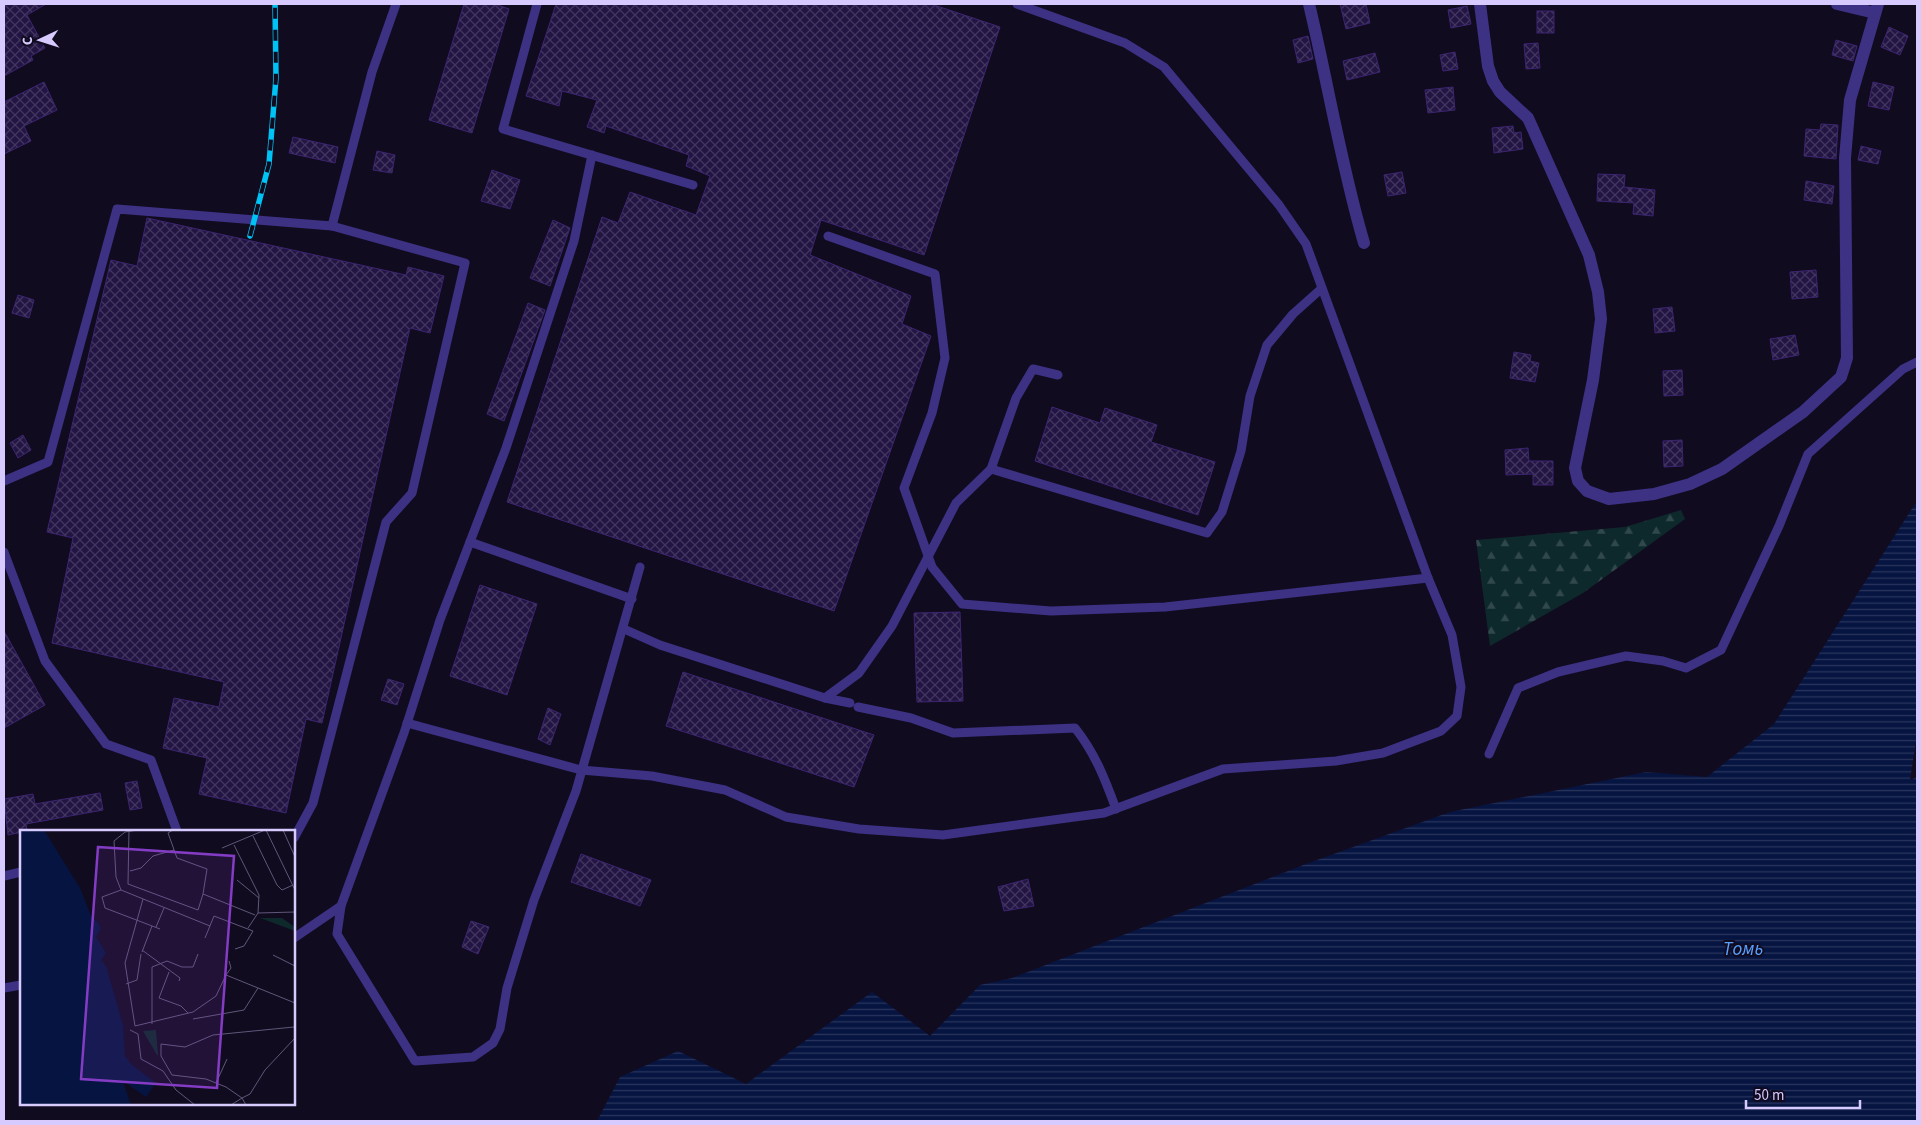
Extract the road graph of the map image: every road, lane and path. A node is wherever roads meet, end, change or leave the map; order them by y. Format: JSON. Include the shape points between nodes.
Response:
{"nodes":[{"id":1,"x":396,"y":4,"type":"edge"},
{"id":2,"x":537,"y":4,"type":"edge"},
{"id":3,"x":1017,"y":4,"type":"edge"},
{"id":4,"x":1309,"y":4,"type":"edge"},
{"id":5,"x":1480,"y":4,"type":"edge"},
{"id":6,"x":1837,"y":4,"type":"edge"},
{"id":7,"x":1877,"y":8,"type":"edge"},
{"id":8,"x":592,"y":155,"type":"junction"},
{"id":9,"x":694,"y":185,"type":"dead end"},
{"id":10,"x":332,"y":226,"type":"junction"},
{"id":11,"x":828,"y":236,"type":"dead end"},
{"id":12,"x":1364,"y":243,"type":"dead end"},
{"id":13,"x":1321,"y":289,"type":"junction"},
{"id":14,"x":1917,"y":362,"type":"edge"},
{"id":15,"x":1058,"y":375,"type":"dead end"},
{"id":16,"x":991,"y":469,"type":"junction"},
{"id":17,"x":4,"y":481,"type":"edge"},
{"id":18,"x":470,"y":542,"type":"junction"},
{"id":19,"x":4,"y":552,"type":"edge"},
{"id":20,"x":928,"y":555,"type":"junction"},
{"id":21,"x":640,"y":567,"type":"dead end"},
{"id":22,"x":1428,"y":578,"type":"junction"},
{"id":23,"x":632,"y":599,"type":"junction"},
{"id":24,"x":624,"y":629,"type":"junction"},
{"id":25,"x":825,"y":698,"type":"junction"},
{"id":26,"x":408,"y":723,"type":"junction"},
{"id":27,"x":1489,"y":754,"type":"dead end"},
{"id":28,"x":581,"y":770,"type":"junction"},
{"id":29,"x":1116,"y":809,"type":"junction"},
{"id":30,"x":177,"y":830,"type":"edge"},
{"id":31,"x":295,"y":836,"type":"edge"},
{"id":32,"x":20,"y":872,"type":"edge"},
{"id":33,"x":4,"y":876,"type":"edge"},
{"id":34,"x":341,"y":906,"type":"junction"},
{"id":35,"x":295,"y":937,"type":"edge"},
{"id":36,"x":20,"y":985,"type":"edge"},
{"id":37,"x":4,"y":988,"type":"edge"}],
"edges":[{"from":1,"to":10,"type":"lane","via":[[372,72]]},
{"from":2,"to":8,"type":"lane","via":[[503,129]]},
{"from":3,"to":13,"type":"lane","via":[[1125,43],[1164,67],[1279,205],[1306,244]]},
{"from":4,"to":12,"type":"street","via":[[1348,190]]},
{"from":5,"to":7,"type":"street","via":[[1493,81],[1528,118],[1589,256],[1602,319],[1575,468],[1578,481],[1587,491],[1609,499],[1654,494],[1690,484],[1722,469],[1803,412],[1841,377],[1847,358],[1845,158],[1850,100]]},
{"from":6,"to":7,"type":"street"},
{"from":8,"to":9,"type":"lane"},
{"from":8,"to":18,"type":"lane","via":[[574,241],[506,448]]},
{"from":10,"to":17,"type":"lane","via":[[117,209],[48,462]]},
{"from":10,"to":31,"type":"lane","via":[[465,263],[412,492],[386,522],[313,803]]},
{"from":11,"to":20,"type":"lane","via":[[935,274],[945,358],[932,413],[904,488]]},
{"from":13,"to":16,"type":"lane","via":[[1293,314],[1267,345],[1250,396],[1241,451],[1222,512],[1207,533]]},
{"from":13,"to":22,"type":"lane"},
{"from":14,"to":27,"type":"lane","via":[[1903,370],[1808,454],[1779,526],[1721,650],[1686,668],[1626,656],[1558,672],[1518,688]]},
{"from":15,"to":16,"type":"lane","via":[[1033,369],[1016,398]]},
{"from":16,"to":20,"type":"lane","via":[[956,502]]},
{"from":18,"to":23,"type":"lane"},
{"from":18,"to":26,"type":"lane","via":[[440,620]]},
{"from":19,"to":30,"type":"lane","via":[[45,661],[106,744],[151,760]]},
{"from":20,"to":22,"type":"lane","via":[[932,567],[962,604],[1051,611],[1165,607]]},
{"from":20,"to":25,"type":"lane","via":[[892,626],[859,673]]},
{"from":21,"to":23,"type":"lane"},
{"from":22,"to":29,"type":"lane","via":[[1452,636],[1461,687],[1457,716],[1441,731],[1383,753],[1336,761],[1223,770]]},
{"from":23,"to":24,"type":"lane"},
{"from":24,"to":25,"type":"lane","via":[[660,645]]},
{"from":24,"to":28,"type":"lane"},
{"from":25,"to":29,"type":"lane","via":[[911,718],[953,734],[1075,728],[1103,772]]},
{"from":26,"to":28,"type":"lane"},
{"from":26,"to":34,"type":"lane"},
{"from":28,"to":29,"type":"lane","via":[[652,776],[725,790],[786,817],[859,829],[934,834],[1018,825]]},
{"from":28,"to":34,"type":"lane","via":[[576,792],[534,900],[507,988],[500,1029],[493,1043],[473,1057],[415,1061],[336,934]]},
{"from":32,"to":33,"type":"lane"},
{"from":34,"to":35,"type":"lane"},
{"from":36,"to":37,"type":"lane"}]}
